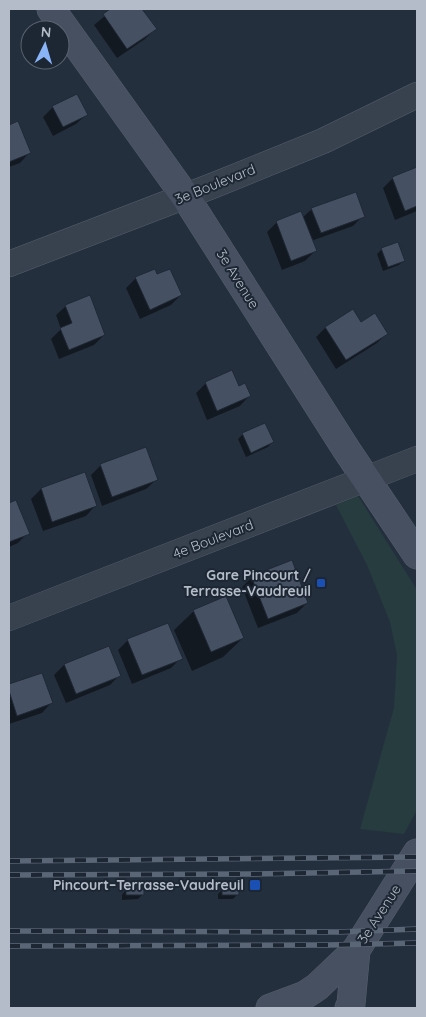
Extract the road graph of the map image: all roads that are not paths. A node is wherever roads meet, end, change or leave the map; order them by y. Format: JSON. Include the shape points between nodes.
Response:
{"nodes":[{"id":1,"x":51,"y":9,"type":"edge"},
{"id":2,"x":417,"y":95,"type":"edge"},
{"id":3,"x":186,"y":196,"type":"junction"},
{"id":4,"x":9,"y":264,"type":"edge"},
{"id":5,"x":417,"y":459,"type":"edge"},
{"id":6,"x":366,"y":480,"type":"junction"},
{"id":7,"x":417,"y":555,"type":"edge"},
{"id":8,"x":9,"y":618,"type":"edge"},
{"id":9,"x":417,"y":853,"type":"edge"},
{"id":10,"x":356,"y":950,"type":"junction"},
{"id":11,"x":270,"y":1008,"type":"edge"},
{"id":12,"x":348,"y":1008,"type":"edge"}],
"edges":[{"from":1,"to":3,"type":"street","name":"3e Avenue"},
{"from":2,"to":3,"type":"street","name":"3e Boulevard","via":[[324,141]]},
{"from":3,"to":4,"type":"street","name":"3e Boulevard"},
{"from":3,"to":6,"type":"street","name":"3e Avenue"},
{"from":5,"to":6,"type":"street","name":"4e Boulevard"},
{"from":6,"to":7,"type":"street","name":"3e Avenue"},
{"from":6,"to":8,"type":"street","name":"4e Boulevard"},
{"from":9,"to":10,"type":"street","name":"3e Avenue"},
{"from":10,"to":11,"type":"street","name":"3e Avenue","via":[[317,987]]},
{"from":10,"to":12,"type":"street","name":"3e Avenue"}]}
